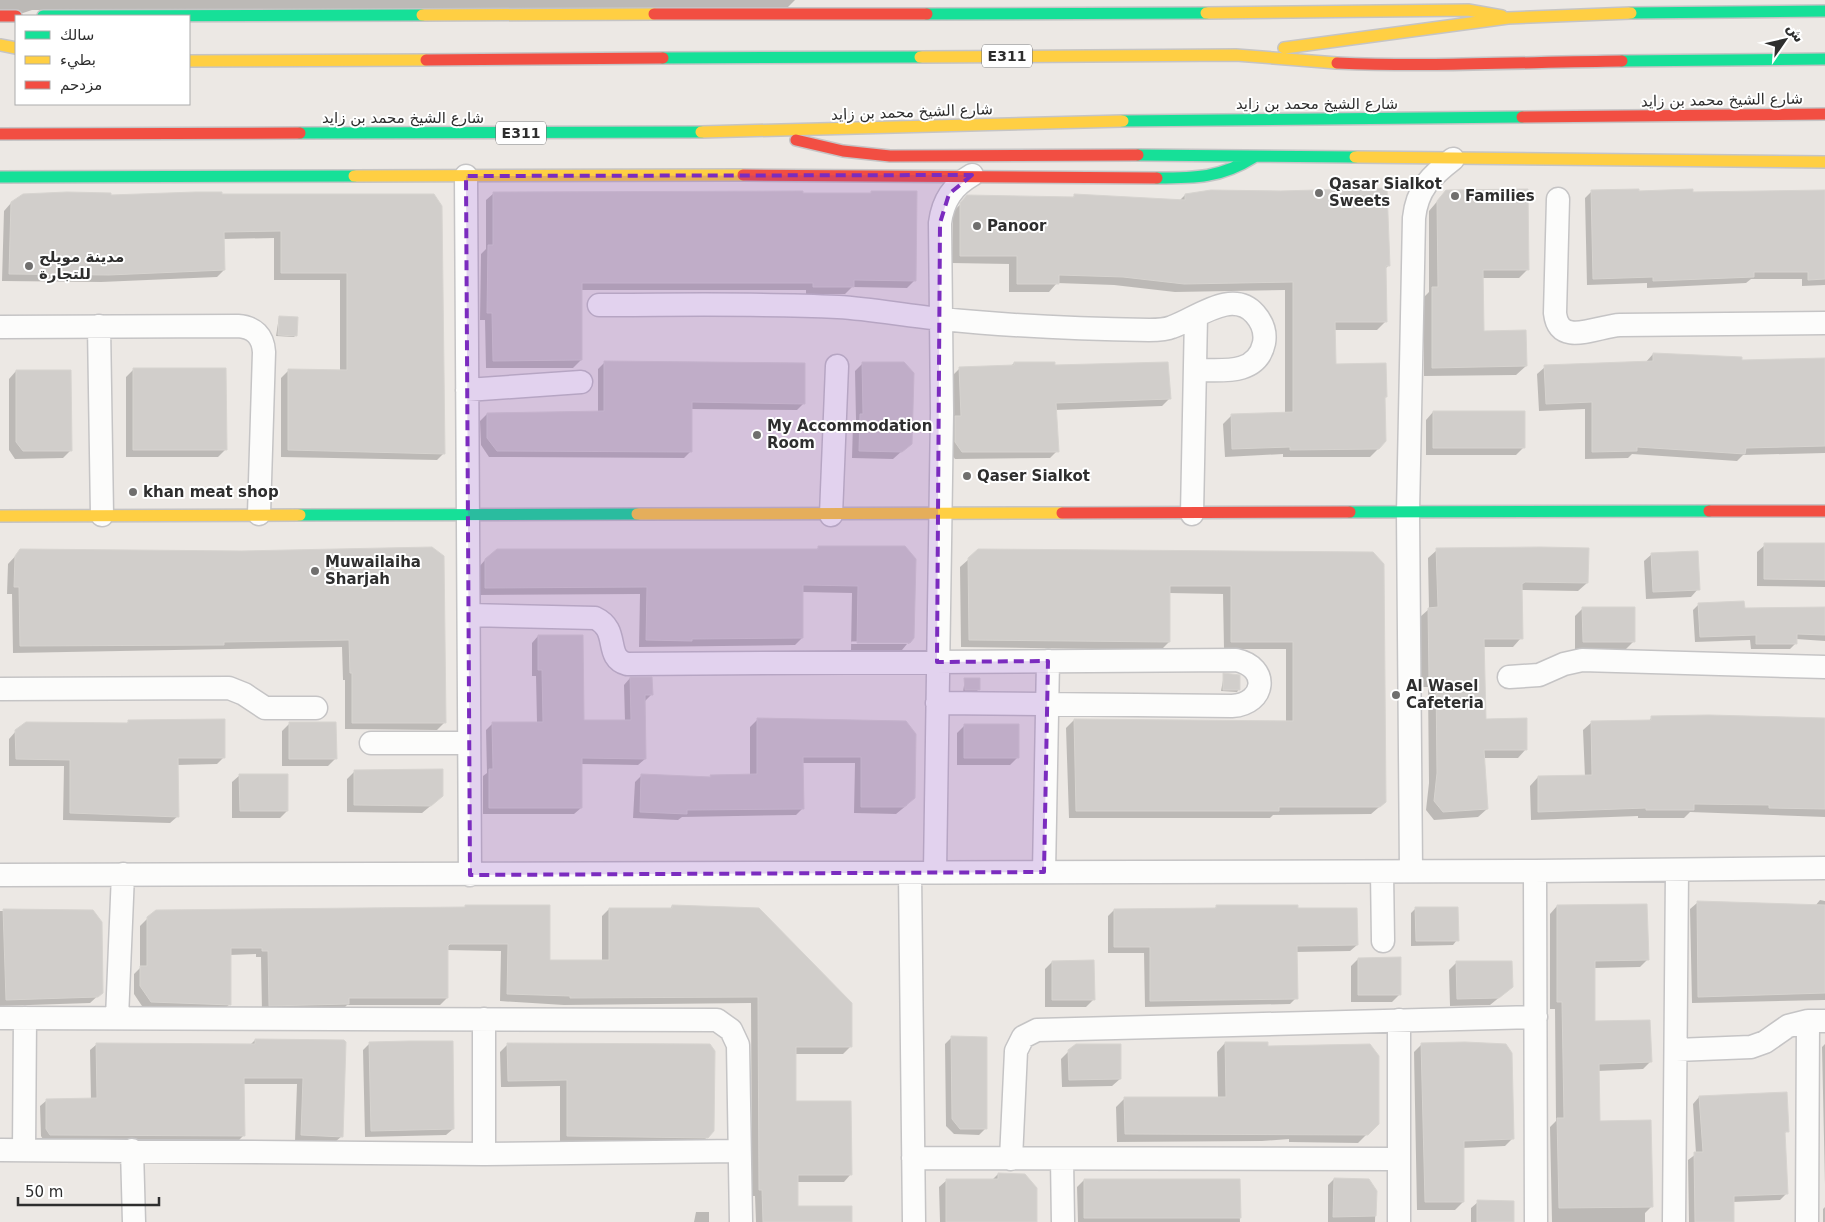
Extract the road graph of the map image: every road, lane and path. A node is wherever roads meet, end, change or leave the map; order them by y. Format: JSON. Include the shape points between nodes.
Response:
{"nodes":[{"id":1,"x":1522,"y":0,"type":"edge"},
{"id":2,"x":1574,"y":7,"type":"edge"},
{"id":3,"x":1825,"y":11,"type":"edge"},
{"id":4,"x":0,"y":16,"type":"edge"},
{"id":5,"x":15,"y":16,"type":"edge"},
{"id":6,"x":190,"y":16,"type":"edge"},
{"id":7,"x":1508,"y":18,"type":"junction"},
{"id":8,"x":0,"y":45,"type":"edge"},
{"id":9,"x":15,"y":48,"type":"edge"},
{"id":10,"x":1236,"y":55,"type":"junction"},
{"id":11,"x":1825,"y":59,"type":"edge"},
{"id":12,"x":190,"y":61,"type":"edge"},
{"id":13,"x":1825,"y":114,"type":"edge"},
{"id":14,"x":773,"y":132,"type":"junction"},
{"id":15,"x":0,"y":134,"type":"edge"},
{"id":16,"x":1254,"y":157,"type":"junction"},
{"id":17,"x":1453,"y":159,"type":"junction"},
{"id":18,"x":1825,"y":162,"type":"edge"},
{"id":19,"x":972,"y":175,"type":"junction"},
{"id":20,"x":466,"y":176,"type":"junction"},
{"id":21,"x":0,"y":177,"type":"edge"},
{"id":22,"x":1558,"y":199,"type":"dead end"},
{"id":23,"x":599,"y":305,"type":"dead end"},
{"id":24,"x":1196,"y":316,"type":"junction"},
{"id":25,"x":941,"y":319,"type":"junction"},
{"id":26,"x":1825,"y":323,"type":"edge"},
{"id":27,"x":100,"y":326,"type":"junction"},
{"id":28,"x":0,"y":327,"type":"edge"},
{"id":29,"x":837,"y":366,"type":"dead end"},
{"id":30,"x":1195,"y":370,"type":"junction"},
{"id":31,"x":581,"y":382,"type":"dead end"},
{"id":32,"x":467,"y":390,"type":"junction"},
{"id":33,"x":1825,"y":511,"type":"edge"},
{"id":34,"x":940,"y":513,"type":"junction"},
{"id":35,"x":1408,"y":513,"type":"junction"},
{"id":36,"x":259,"y":514,"type":"junction"},
{"id":37,"x":1192,"y":514,"type":"junction"},
{"id":38,"x":102,"y":515,"type":"junction"},
{"id":39,"x":831,"y":515,"type":"junction"},
{"id":40,"x":0,"y":516,"type":"edge"},
{"id":41,"x":467,"y":516,"type":"junction"},
{"id":42,"x":469,"y":615,"type":"junction"},
{"id":43,"x":1048,"y":661,"type":"junction"},
{"id":44,"x":937,"y":662,"type":"junction"},
{"id":45,"x":1825,"y":668,"type":"edge"},
{"id":46,"x":1509,"y":677,"type":"dead end"},
{"id":47,"x":0,"y":689,"type":"edge"},
{"id":48,"x":938,"y":703,"type":"junction"},
{"id":49,"x":1048,"y":704,"type":"junction"},
{"id":50,"x":316,"y":708,"type":"dead end"},
{"id":51,"x":370,"y":743,"type":"dead end"},
{"id":52,"x":469,"y":743,"type":"junction"},
{"id":53,"x":1825,"y":868,"type":"edge"},
{"id":54,"x":1677,"y":870,"type":"junction"},
{"id":55,"x":1411,"y":871,"type":"junction"},
{"id":56,"x":1535,"y":871,"type":"junction"},
{"id":57,"x":935,"y":872,"type":"junction"},
{"id":58,"x":1044,"y":872,"type":"junction"},
{"id":59,"x":1382,"y":872,"type":"junction"},
{"id":60,"x":910,"y":873,"type":"junction"},
{"id":61,"x":122,"y":874,"type":"junction"},
{"id":62,"x":0,"y":875,"type":"edge"},
{"id":63,"x":470,"y":875,"type":"junction"},
{"id":64,"x":1383,"y":941,"type":"dead end"},
{"id":65,"x":1536,"y":1017,"type":"junction"},
{"id":66,"x":0,"y":1018,"type":"edge"},
{"id":67,"x":25,"y":1018,"type":"junction"},
{"id":68,"x":117,"y":1018,"type":"junction"},
{"id":69,"x":484,"y":1019,"type":"junction"},
{"id":70,"x":1399,"y":1020,"type":"junction"},
{"id":71,"x":1816,"y":1021,"type":"edge"},
{"id":72,"x":1676,"y":1050,"type":"junction"},
{"id":73,"x":0,"y":1150,"type":"edge"},
{"id":74,"x":24,"y":1150,"type":"junction"},
{"id":75,"x":132,"y":1150,"type":"junction"},
{"id":76,"x":739,"y":1151,"type":"junction"},
{"id":77,"x":484,"y":1154,"type":"junction"},
{"id":78,"x":913,"y":1158,"type":"junction"},
{"id":79,"x":1011,"y":1158,"type":"junction"},
{"id":80,"x":1062,"y":1158,"type":"junction"},
{"id":81,"x":1399,"y":1159,"type":"junction"},
{"id":82,"x":134,"y":1222,"type":"edge"},
{"id":83,"x":741,"y":1222,"type":"edge"},
{"id":84,"x":914,"y":1222,"type":"edge"},
{"id":85,"x":1063,"y":1222,"type":"edge"},
{"id":86,"x":1399,"y":1222,"type":"edge"},
{"id":87,"x":1536,"y":1222,"type":"edge"},
{"id":88,"x":1674,"y":1222,"type":"edge"},
{"id":89,"x":1807,"y":1222,"type":"edge"}],
"edges":[{"from":1,"to":7,"type":"street"},
{"from":2,"to":3,"type":"main road"},
{"from":2,"to":7,"type":"main road"},
{"from":4,"to":5,"type":"main road"},
{"from":6,"to":7,"type":"main road","via":[[1164,14],[1468,10]]},
{"from":7,"to":10,"type":"main road"},
{"from":8,"to":9,"type":"main road"},
{"from":10,"to":11,"type":"main road","number":"E311","via":[[1414,66],[1498,62]]},
{"from":10,"to":12,"type":"main road","number":"E311"},
{"from":13,"to":14,"type":"main road","name":"شارع الشيخ محمد بن زايد","number":"E311","via":[[1161,120]]},
{"from":14,"to":15,"type":"main road","name":"شارع الشيخ محمد بن زايد","number":"E311"},
{"from":14,"to":16,"type":"main road","via":[[842,151],[890,156]]},
{"from":16,"to":17,"type":"main road"},
{"from":16,"to":19,"type":"main road","via":[[1235,169],[1196,177]]},
{"from":17,"to":18,"type":"main road"},
{"from":17,"to":35,"type":"street","via":[[1428,179],[1415,204]]},
{"from":19,"to":20,"type":"main road"},
{"from":19,"to":25,"type":"street","via":[[949,194],[942,213]]},
{"from":20,"to":21,"type":"main road"},
{"from":20,"to":32,"type":"street"},
{"from":22,"to":26,"type":"street","via":[[1555,313],[1559,327],[1565,332],[1579,334],[1620,325]]},
{"from":23,"to":25,"type":"street","via":[[838,307]]},
{"from":24,"to":25,"type":"street","via":[[1172,328],[1152,330]]},
{"from":24,"to":30,"type":"street"},
{"from":24,"to":30,"type":"street","via":[[1223,305],[1243,306],[1259,320],[1264,330],[1264,341],[1255,360],[1246,366],[1236,370]]},
{"from":25,"to":34,"type":"street"},
{"from":27,"to":28,"type":"street"},
{"from":27,"to":36,"type":"street","via":[[245,326],[257,333],[264,352]]},
{"from":27,"to":38,"type":"street"},
{"from":29,"to":39,"type":"street"},
{"from":30,"to":37,"type":"street"},
{"from":31,"to":32,"type":"street"},
{"from":32,"to":41,"type":"street"},
{"from":33,"to":35,"type":"main road"},
{"from":34,"to":37,"type":"main road"},
{"from":34,"to":39,"type":"main road"},
{"from":34,"to":44,"type":"street"},
{"from":35,"to":37,"type":"main road"},
{"from":35,"to":55,"type":"street"},
{"from":36,"to":38,"type":"main road"},
{"from":36,"to":41,"type":"main road"},
{"from":38,"to":40,"type":"main road"},
{"from":39,"to":41,"type":"main road"},
{"from":41,"to":42,"type":"street"},
{"from":42,"to":44,"type":"street","via":[[595,618],[610,631],[617,659],[627,664]]},
{"from":42,"to":52,"type":"street"},
{"from":43,"to":44,"type":"street"},
{"from":43,"to":49,"type":"street"},
{"from":43,"to":49,"type":"street","via":[[1236,660],[1254,667],[1260,685],[1257,695],[1242,706]]},
{"from":44,"to":48,"type":"street"},
{"from":45,"to":46,"type":"street","via":[[1582,660],[1538,675]]},
{"from":47,"to":50,"type":"street","via":[[229,688],[265,708]]},
{"from":48,"to":49,"type":"street"},
{"from":48,"to":57,"type":"street"},
{"from":49,"to":58,"type":"street"},
{"from":51,"to":52,"type":"street"},
{"from":52,"to":63,"type":"street"},
{"from":53,"to":54,"type":"street"},
{"from":54,"to":56,"type":"street"},
{"from":54,"to":72,"type":"street"},
{"from":55,"to":56,"type":"street"},
{"from":55,"to":59,"type":"street"},
{"from":56,"to":65,"type":"street"},
{"from":57,"to":58,"type":"street"},
{"from":57,"to":60,"type":"street"},
{"from":58,"to":59,"type":"street"},
{"from":59,"to":64,"type":"street"},
{"from":60,"to":63,"type":"street"},
{"from":60,"to":78,"type":"street"},
{"from":61,"to":62,"type":"street"},
{"from":61,"to":63,"type":"street"},
{"from":61,"to":68,"type":"street"},
{"from":65,"to":70,"type":"street"},
{"from":65,"to":87,"type":"street"},
{"from":66,"to":67,"type":"street"},
{"from":67,"to":68,"type":"street"},
{"from":67,"to":74,"type":"street"},
{"from":68,"to":69,"type":"street"},
{"from":69,"to":76,"type":"street","via":[[709,1019],[725,1024],[736,1036],[738,1045]]},
{"from":69,"to":77,"type":"street"},
{"from":70,"to":79,"type":"street","via":[[1037,1030],[1024,1037],[1016,1050]]},
{"from":70,"to":81,"type":"street"},
{"from":71,"to":72,"type":"street","via":[[1788,1026],[1751,1048]]},
{"from":71,"to":89,"type":"street"},
{"from":72,"to":88,"type":"street"},
{"from":73,"to":74,"type":"street"},
{"from":74,"to":75,"type":"street"},
{"from":75,"to":77,"type":"street"},
{"from":75,"to":82,"type":"street"},
{"from":76,"to":77,"type":"street"},
{"from":76,"to":83,"type":"street"},
{"from":78,"to":79,"type":"street"},
{"from":78,"to":84,"type":"street"},
{"from":79,"to":80,"type":"street"},
{"from":80,"to":81,"type":"street"},
{"from":80,"to":85,"type":"street"},
{"from":81,"to":86,"type":"street"}]}
